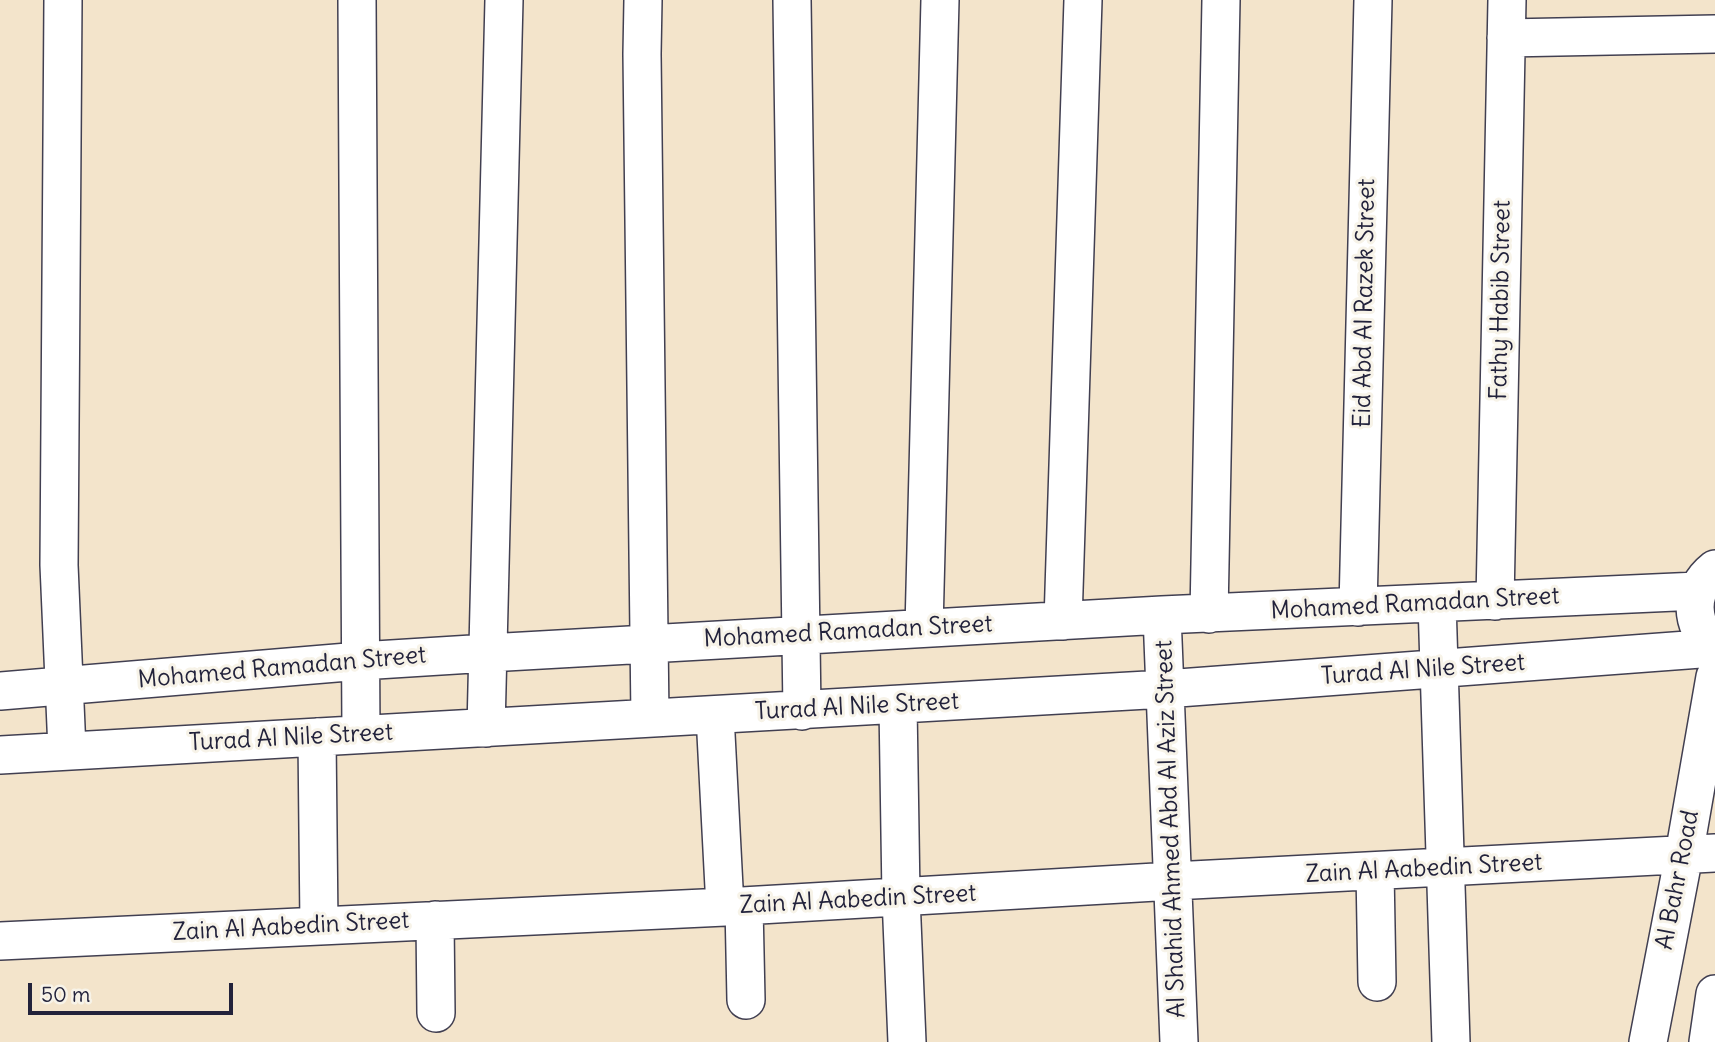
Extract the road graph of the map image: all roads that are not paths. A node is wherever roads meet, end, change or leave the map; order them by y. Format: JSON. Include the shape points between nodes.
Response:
{"nodes":[{"id":1,"x":63,"y":0,"type":"edge"},
{"id":2,"x":356,"y":0,"type":"edge"},
{"id":3,"x":505,"y":0,"type":"edge"},
{"id":4,"x":643,"y":0,"type":"edge"},
{"id":5,"x":792,"y":0,"type":"edge"},
{"id":6,"x":940,"y":0,"type":"edge"},
{"id":7,"x":1083,"y":0,"type":"edge"},
{"id":8,"x":1221,"y":0,"type":"edge"},
{"id":9,"x":1373,"y":0,"type":"edge"},
{"id":10,"x":1507,"y":0,"type":"edge"},
{"id":11,"x":1715,"y":34,"type":"edge"},
{"id":12,"x":1506,"y":38,"type":"junction"},
{"id":13,"x":1706,"y":580,"type":"edge"},
{"id":14,"x":1495,"y":601,"type":"junction"},
{"id":15,"x":1437,"y":603,"type":"junction"},
{"id":16,"x":1358,"y":607,"type":"junction"},
{"id":17,"x":1209,"y":614,"type":"junction"},
{"id":18,"x":1162,"y":615,"type":"junction"},
{"id":19,"x":1063,"y":621,"type":"junction"},
{"id":20,"x":924,"y":628,"type":"junction"},
{"id":21,"x":801,"y":635,"type":"junction"},
{"id":22,"x":649,"y":643,"type":"junction"},
{"id":23,"x":488,"y":653,"type":"junction"},
{"id":24,"x":1715,"y":658,"type":"edge"},
{"id":25,"x":360,"y":661,"type":"junction"},
{"id":26,"x":1439,"y":668,"type":"junction"},
{"id":27,"x":63,"y":686,"type":"junction"},
{"id":28,"x":1165,"y":689,"type":"junction"},
{"id":29,"x":0,"y":691,"type":"edge"},
{"id":30,"x":898,"y":705,"type":"junction"},
{"id":31,"x":802,"y":710,"type":"junction"},
{"id":32,"x":715,"y":715,"type":"junction"},
{"id":33,"x":650,"y":718,"type":"junction"},
{"id":34,"x":486,"y":727,"type":"junction"},
{"id":35,"x":361,"y":734,"type":"junction"},
{"id":36,"x":317,"y":737,"type":"junction"},
{"id":37,"x":67,"y":750,"type":"junction"},
{"id":38,"x":0,"y":755,"type":"edge"},
{"id":39,"x":1699,"y":854,"type":"edge"},
{"id":40,"x":1446,"y":868,"type":"junction"},
{"id":41,"x":1375,"y":871,"type":"junction"},
{"id":42,"x":1173,"y":881,"type":"junction"},
{"id":43,"x":901,"y":897,"type":"junction"},
{"id":44,"x":734,"y":907,"type":"junction"},
{"id":45,"x":435,"y":920,"type":"junction"},
{"id":46,"x":319,"y":926,"type":"junction"},
{"id":47,"x":0,"y":941,"type":"edge"},
{"id":48,"x":1377,"y":982,"type":"dead end"},
{"id":49,"x":1715,"y":994,"type":"edge"},
{"id":50,"x":746,"y":1000,"type":"dead end"},
{"id":51,"x":436,"y":1013,"type":"dead end"},
{"id":52,"x":907,"y":1042,"type":"edge"},
{"id":53,"x":1179,"y":1042,"type":"edge"},
{"id":54,"x":1451,"y":1042,"type":"edge"},
{"id":55,"x":1647,"y":1042,"type":"edge"},
{"id":56,"x":1708,"y":1042,"type":"edge"}],
"edges":[{"from":1,"to":27,"type":"street","via":[[59,565]]},
{"from":2,"to":25,"type":"street"},
{"from":3,"to":23,"type":"street"},
{"from":4,"to":22,"type":"street"},
{"from":5,"to":21,"type":"street"},
{"from":6,"to":20,"type":"street"},
{"from":7,"to":19,"type":"street"},
{"from":8,"to":17,"type":"street"},
{"from":9,"to":16,"type":"street","name":"Eid Abd Al Razek Street"},
{"from":10,"to":12,"type":"street","name":"Fathy Habib Street"},
{"from":11,"to":12,"type":"street"},
{"from":12,"to":14,"type":"street","name":"Fathy Habib Street"},
{"from":13,"to":14,"type":"street","name":"Mohamed Ramadan Street"},
{"from":13,"to":24,"type":"street","via":[[1695,604],[1695,616]]},
{"from":14,"to":15,"type":"street","name":"Mohamed Ramadan Street"},
{"from":15,"to":16,"type":"street","name":"Mohamed Ramadan Street"},
{"from":15,"to":26,"type":"street"},
{"from":16,"to":17,"type":"street","name":"Mohamed Ramadan Street"},
{"from":17,"to":18,"type":"street","name":"Mohamed Ramadan Street"},
{"from":18,"to":19,"type":"street","name":"Mohamed Ramadan Street"},
{"from":18,"to":28,"type":"street","name":"Al Shahid Ahmed Abd Al Aziz Street"},
{"from":19,"to":20,"type":"street","name":"Mohamed Ramadan Street"},
{"from":20,"to":21,"type":"street","name":"Mohamed Ramadan Street"},
{"from":21,"to":22,"type":"street","name":"Mohamed Ramadan Street"},
{"from":21,"to":31,"type":"street"},
{"from":22,"to":23,"type":"street","name":"Mohamed Ramadan Street"},
{"from":22,"to":33,"type":"street"},
{"from":23,"to":25,"type":"street","name":"Mohamed Ramadan Street"},
{"from":23,"to":34,"type":"street"},
{"from":24,"to":26,"type":"street","name":"Turad Al Nile Street"},
{"from":24,"to":39,"type":"street","name":"Al Bahr Road"},
{"from":25,"to":27,"type":"street","name":"Mohamed Ramadan Street"},
{"from":25,"to":35,"type":"street"},
{"from":26,"to":28,"type":"street","name":"Turad Al Nile Street"},
{"from":26,"to":40,"type":"street"},
{"from":27,"to":29,"type":"street","name":"Mohamed Ramadan Street"},
{"from":27,"to":37,"type":"street"},
{"from":28,"to":30,"type":"street","name":"Turad Al Nile Street"},
{"from":28,"to":42,"type":"street","name":"Al Shahid Ahmed Abd Al Aziz Street"},
{"from":30,"to":31,"type":"street","name":"Turad Al Nile Street"},
{"from":30,"to":43,"type":"street"},
{"from":31,"to":32,"type":"street","name":"Turad Al Nile Street"},
{"from":32,"to":33,"type":"street","name":"Turad Al Nile Street"},
{"from":32,"to":44,"type":"street"},
{"from":33,"to":34,"type":"street","name":"Turad Al Nile Street"},
{"from":34,"to":35,"type":"street","name":"Turad Al Nile Street"},
{"from":35,"to":36,"type":"street","name":"Turad Al Nile Street"},
{"from":36,"to":37,"type":"street","name":"Turad Al Nile Street"},
{"from":36,"to":46,"type":"street"},
{"from":37,"to":38,"type":"street","name":"Turad Al Nile Street"},
{"from":39,"to":40,"type":"street","name":"Zain Al Aabedin Street"},
{"from":39,"to":55,"type":"street","name":"Al Bahr Road"},
{"from":40,"to":41,"type":"street","name":"Zain Al Aabedin Street"},
{"from":40,"to":54,"type":"street"},
{"from":41,"to":42,"type":"street","name":"Zain Al Aabedin Street"},
{"from":41,"to":48,"type":"street"},
{"from":42,"to":43,"type":"street","name":"Zain Al Aabedin Street"},
{"from":42,"to":53,"type":"street","name":"Al Shahid Ahmed Abd Al Aziz Street"},
{"from":43,"to":44,"type":"street","name":"Zain Al Aabedin Street"},
{"from":43,"to":52,"type":"street"},
{"from":44,"to":45,"type":"street","name":"Zain Al Aabedin Street"},
{"from":44,"to":50,"type":"street"},
{"from":45,"to":46,"type":"street","name":"Zain Al Aabedin Street"},
{"from":45,"to":51,"type":"street"},
{"from":46,"to":47,"type":"street","name":"Zain Al Aabedin Street"},
{"from":49,"to":56,"type":"street"}]}
